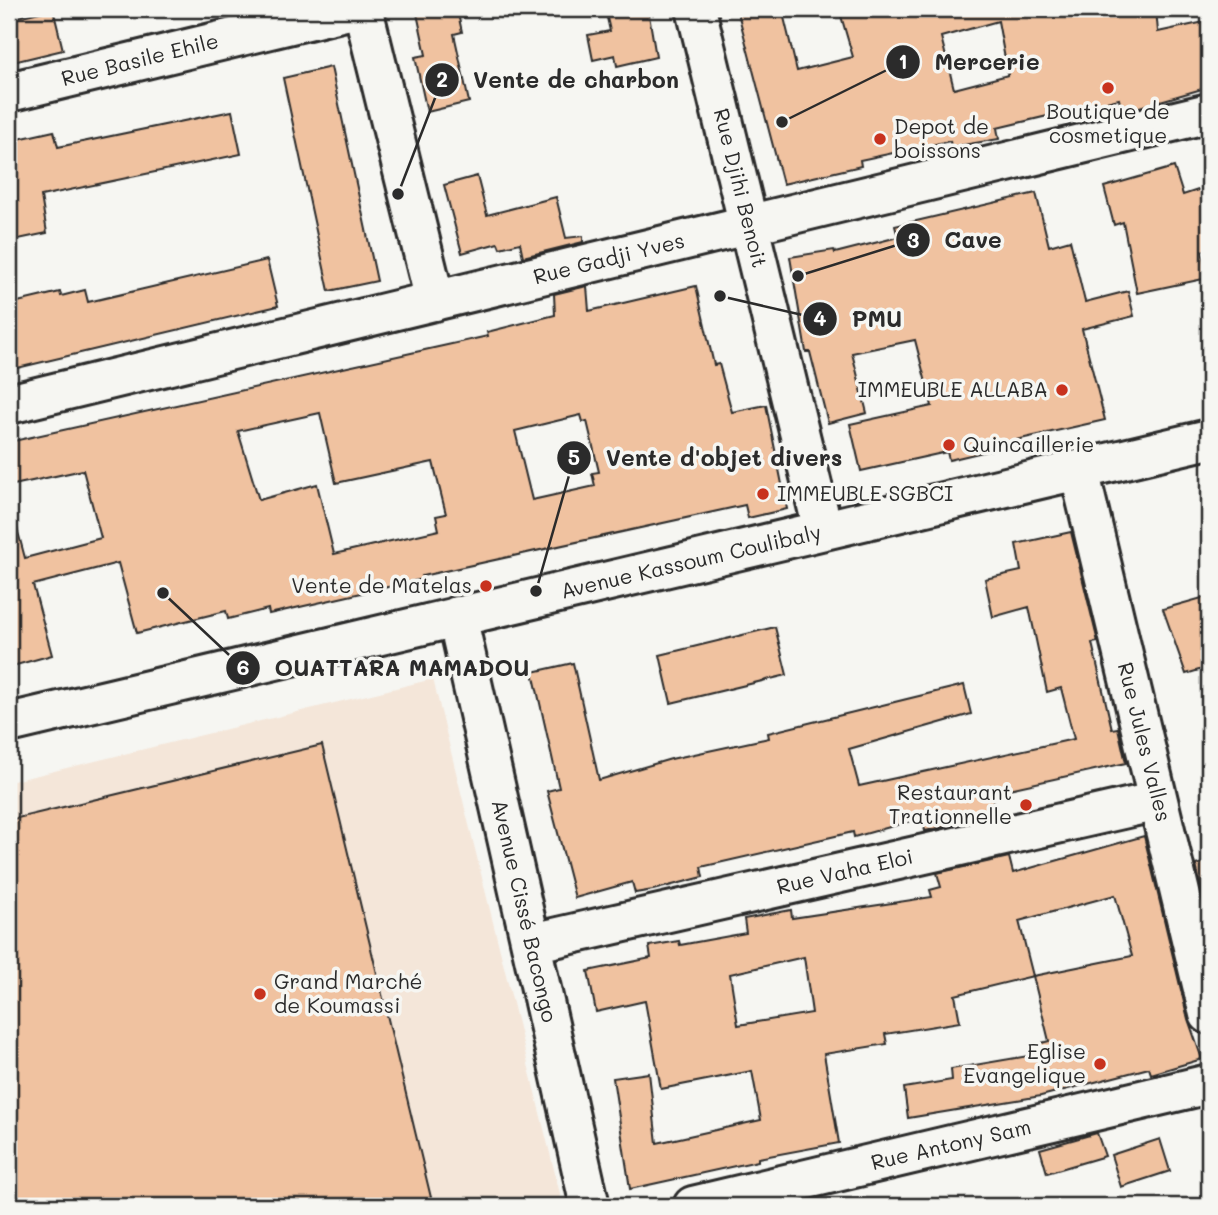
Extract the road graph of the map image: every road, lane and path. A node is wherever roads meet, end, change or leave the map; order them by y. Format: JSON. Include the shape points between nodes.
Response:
{"nodes":[{"id":1,"x":353,"y":9,"type":"edge"},
{"id":2,"x":363,"y":9,"type":"edge"},
{"id":3,"x":696,"y":9,"type":"edge"},
{"id":4,"x":9,"y":92,"type":"edge"},
{"id":5,"x":1209,"y":113,"type":"edge"},
{"id":6,"x":749,"y":225,"type":"junction"},
{"id":7,"x":435,"y":301,"type":"junction"},
{"id":8,"x":9,"y":404,"type":"edge"},
{"id":9,"x":1209,"y":439,"type":"edge"},
{"id":10,"x":1079,"y":470,"type":"junction"},
{"id":11,"x":823,"y":530,"type":"junction"},
{"id":12,"x":457,"y":617,"type":"junction"},
{"id":13,"x":9,"y":723,"type":"edge"},
{"id":14,"x":1158,"y":801,"type":"junction"},
{"id":15,"x":531,"y":943,"type":"junction"},
{"id":16,"x":1209,"y":1014,"type":"edge"},
{"id":17,"x":1209,"y":1084,"type":"edge"},
{"id":18,"x":590,"y":1206,"type":"edge"},
{"id":19,"x":693,"y":1206,"type":"edge"}],
"edges":[{"from":1,"to":4,"type":"street","name":"Rue Basile Ehile"},
{"from":2,"to":7,"type":"street"},
{"from":3,"to":6,"type":"street","name":"Rue Djihi Benoit"},
{"from":5,"to":6,"type":"street","name":"Rue Gadji Yves"},
{"from":6,"to":7,"type":"street","name":"Rue Gadji Yves"},
{"from":6,"to":11,"type":"street","name":"Rue Djihi Benoit"},
{"from":7,"to":8,"type":"street","name":"Rue Gadji Yves"},
{"from":9,"to":10,"type":"street","name":"Avenue Kassoum Coulibaly"},
{"from":10,"to":11,"type":"street","name":"Avenue Kassoum Coulibaly"},
{"from":10,"to":14,"type":"street","name":"Rue Jules Valles"},
{"from":11,"to":12,"type":"street","name":"Avenue Kassoum Coulibaly"},
{"from":12,"to":13,"type":"street","name":"Avenue Kassoum Coulibaly"},
{"from":12,"to":15,"type":"street","name":"Avenue Cissé Bacongo"},
{"from":14,"to":15,"type":"street","name":"Rue Vaha Eloi"},
{"from":14,"to":16,"type":"street","name":"Rue Jules Valles"},
{"from":15,"to":18,"type":"street","name":"Avenue Cissé Bacongo"},
{"from":17,"to":19,"type":"street","name":"Rue Antony Sam"}]}
